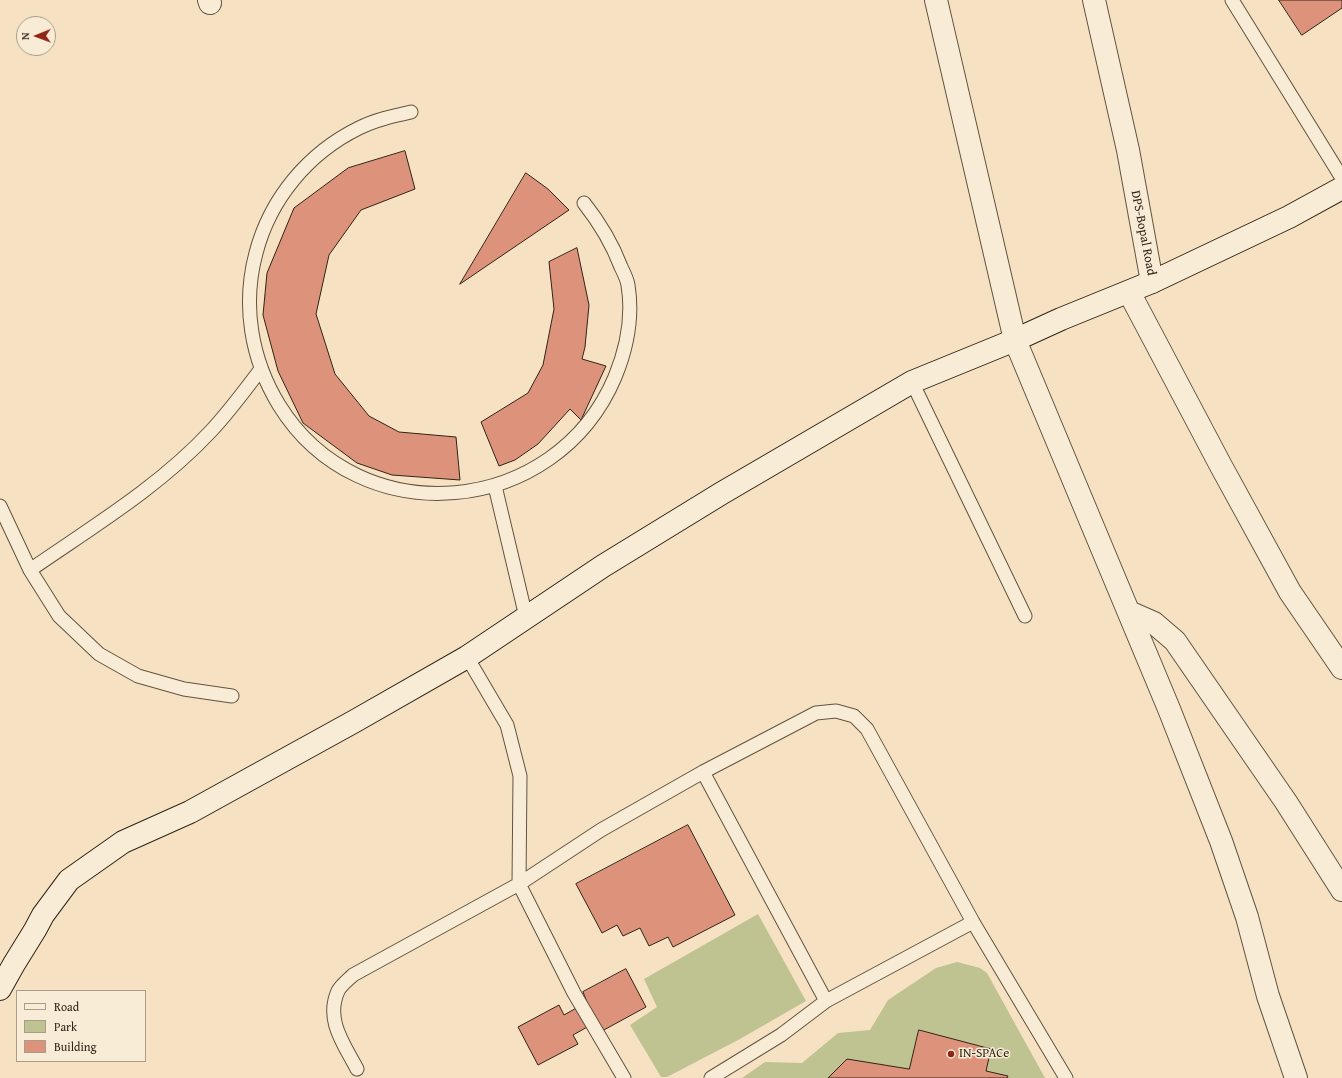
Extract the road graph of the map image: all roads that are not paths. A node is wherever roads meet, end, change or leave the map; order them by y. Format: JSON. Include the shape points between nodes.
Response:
{"nodes":[{"id":1,"x":936,"y":0,"type":"edge"},
{"id":2,"x":1094,"y":0,"type":"edge"},
{"id":3,"x":1232,"y":0,"type":"edge"},
{"id":4,"x":411,"y":112,"type":"dead end"},
{"id":5,"x":1342,"y":178,"type":"edge"},
{"id":6,"x":1342,"y":188,"type":"edge"},
{"id":7,"x":584,"y":203,"type":"dead end"},
{"id":8,"x":1152,"y":282,"type":"junction"},
{"id":9,"x":1129,"y":292,"type":"junction"},
{"id":10,"x":1015,"y":340,"type":"junction"},
{"id":11,"x":261,"y":369,"type":"junction"},
{"id":12,"x":912,"y":382,"type":"junction"},
{"id":13,"x":495,"y":486,"type":"junction"},
{"id":14,"x":0,"y":506,"type":"edge"},
{"id":15,"x":30,"y":570,"type":"junction"},
{"id":16,"x":1128,"y":612,"type":"junction"},
{"id":17,"x":1025,"y":616,"type":"dead end"},
{"id":18,"x":526,"y":617,"type":"junction"},
{"id":19,"x":467,"y":657,"type":"junction"},
{"id":20,"x":1342,"y":668,"type":"edge"},
{"id":21,"x":232,"y":696,"type":"dead end"},
{"id":22,"x":703,"y":772,"type":"junction"},
{"id":23,"x":519,"y":884,"type":"junction"},
{"id":24,"x":1342,"y":890,"type":"edge"},
{"id":25,"x":973,"y":922,"type":"junction"},
{"id":26,"x":0,"y":989,"type":"edge"},
{"id":27,"x":826,"y":1001,"type":"junction"},
{"id":28,"x":357,"y":1069,"type":"dead end"},
{"id":29,"x":624,"y":1078,"type":"edge"},
{"id":30,"x":711,"y":1078,"type":"edge"},
{"id":31,"x":1066,"y":1078,"type":"edge"},
{"id":32,"x":1296,"y":1078,"type":"edge"}],
"edges":[{"from":1,"to":10,"type":"street"},
{"from":2,"to":8,"type":"street","name":"DPS-Bopal Road","via":[[1128,150]]},
{"from":3,"to":5,"type":"lane"},
{"from":4,"to":11,"type":"lane","via":[[385,118],[338,140],[298,173],[282,194],[259,241],[252,266],[250,318]]},
{"from":6,"to":8,"type":"street","name":"DPS-Bopal Road","via":[[1290,217]]},
{"from":7,"to":13,"type":"lane","via":[[616,252],[628,282],[630,312],[621,363],[598,410],[577,435],[542,464]]},
{"from":8,"to":9,"type":"street"},
{"from":9,"to":10,"type":"street","via":[[1061,318]]},
{"from":9,"to":20,"type":"street","via":[[1290,592]]},
{"from":10,"to":12,"type":"street"},
{"from":10,"to":16,"type":"street"},
{"from":11,"to":13,"type":"lane","via":[[286,415],[303,435],[322,453],[367,479],[417,492],[443,494]]},
{"from":11,"to":15,"type":"lane","via":[[212,431],[172,468],[131,500]]},
{"from":12,"to":17,"type":"lane"},
{"from":12,"to":18,"type":"street","via":[[715,497]]},
{"from":13,"to":18,"type":"lane"},
{"from":14,"to":15,"type":"lane"},
{"from":15,"to":21,"type":"lane","via":[[59,616],[99,654],[138,676],[184,689]]},
{"from":16,"to":24,"type":"street","via":[[1154,623],[1175,641],[1286,802]]},
{"from":16,"to":32,"type":"street","via":[[1221,841]]},
{"from":18,"to":19,"type":"street"},
{"from":19,"to":23,"type":"lane","via":[[507,725],[520,776]]},
{"from":19,"to":26,"type":"street","via":[[190,812],[123,842],[69,880],[43,915]]},
{"from":22,"to":23,"type":"lane","via":[[601,830]]},
{"from":22,"to":25,"type":"lane","via":[[816,713],[836,711],[854,716],[867,729]]},
{"from":22,"to":27,"type":"lane"},
{"from":23,"to":28,"type":"lane","via":[[353,975],[338,990],[332,1011],[337,1031]]},
{"from":23,"to":29,"type":"lane","via":[[574,993]]},
{"from":25,"to":27,"type":"lane"},
{"from":25,"to":31,"type":"lane"},
{"from":27,"to":30,"type":"lane","via":[[781,1035]]}]}
